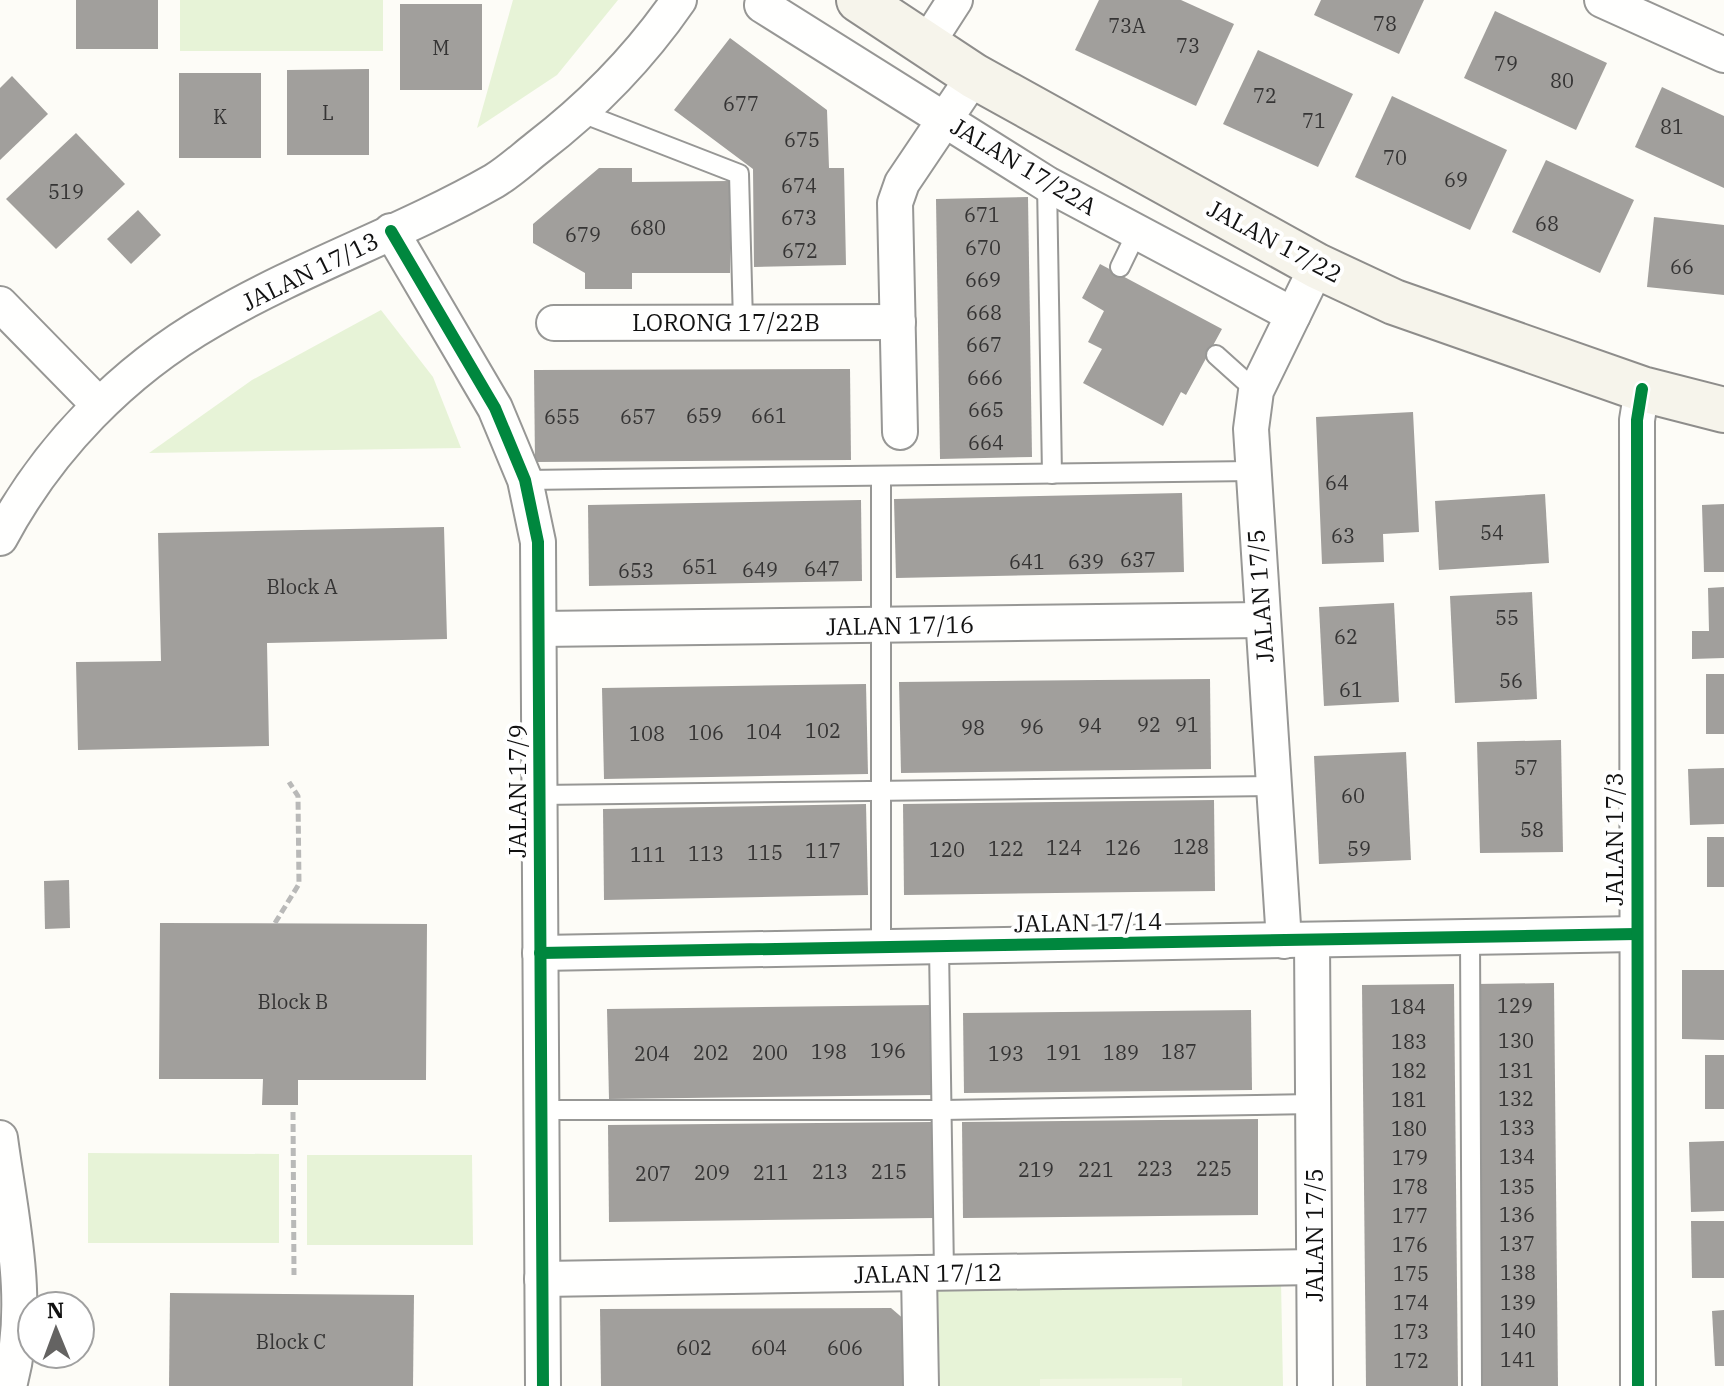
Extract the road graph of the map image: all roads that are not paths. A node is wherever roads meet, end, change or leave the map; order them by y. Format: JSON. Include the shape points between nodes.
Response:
{"nodes":[{"id":1,"x":679,"y":0,"type":"edge"},
{"id":2,"x":859,"y":0,"type":"edge"},
{"id":3,"x":955,"y":0,"type":"edge"},
{"id":4,"x":1602,"y":0,"type":"edge"},
{"id":5,"x":762,"y":5,"type":"dead end"},
{"id":6,"x":926,"y":45,"type":"junction"},
{"id":7,"x":1724,"y":55,"type":"edge"},
{"id":8,"x":974,"y":76,"type":"junction"},
{"id":9,"x":582,"y":113,"type":"junction"},
{"id":10,"x":943,"y":118,"type":"junction"},
{"id":11,"x":1047,"y":184,"type":"junction"},
{"id":12,"x":391,"y":231,"type":"junction"},
{"id":13,"x":1137,"y":232,"type":"junction"},
{"id":14,"x":1317,"y":266,"type":"junction"},
{"id":15,"x":1120,"y":267,"type":"dead end"},
{"id":16,"x":0,"y":304,"type":"edge"},
{"id":17,"x":1293,"y":315,"type":"junction"},
{"id":18,"x":743,"y":322,"type":"junction"},
{"id":19,"x":898,"y":322,"type":"junction"},
{"id":20,"x":554,"y":323,"type":"dead end"},
{"id":21,"x":1216,"y":355,"type":"dead end"},
{"id":22,"x":1642,"y":389,"type":"junction"},
{"id":23,"x":1256,"y":391,"type":"junction"},
{"id":24,"x":99,"y":405,"type":"junction"},
{"id":25,"x":1724,"y":410,"type":"edge"},
{"id":26,"x":900,"y":432,"type":"dead end"},
{"id":27,"x":1252,"y":471,"type":"junction"},
{"id":28,"x":1052,"y":474,"type":"junction"},
{"id":29,"x":881,"y":476,"type":"junction"},
{"id":30,"x":525,"y":480,"type":"junction"},
{"id":31,"x":0,"y":538,"type":"edge"},
{"id":32,"x":1262,"y":620,"type":"junction"},
{"id":33,"x":881,"y":625,"type":"junction"},
{"id":34,"x":539,"y":629,"type":"junction"},
{"id":35,"x":1273,"y":786,"type":"junction"},
{"id":36,"x":882,"y":791,"type":"junction"},
{"id":37,"x":539,"y":795,"type":"junction"},
{"id":38,"x":1636,"y":934,"type":"junction"},
{"id":39,"x":1470,"y":937,"type":"junction"},
{"id":40,"x":1298,"y":940,"type":"junction"},
{"id":41,"x":939,"y":947,"type":"junction"},
{"id":42,"x":881,"y":948,"type":"junction"},
{"id":43,"x":540,"y":953,"type":"junction"},
{"id":44,"x":1313,"y":1104,"type":"junction"},
{"id":45,"x":541,"y":1110,"type":"junction"},
{"id":46,"x":942,"y":1110,"type":"junction"},
{"id":47,"x":0,"y":1138,"type":"edge"},
{"id":48,"x":1314,"y":1267,"type":"junction"},
{"id":49,"x":932,"y":1273,"type":"junction"},
{"id":50,"x":542,"y":1279,"type":"junction"},
{"id":51,"x":9,"y":1386,"type":"edge"},
{"id":52,"x":543,"y":1386,"type":"edge"},
{"id":53,"x":921,"y":1386,"type":"edge"},
{"id":54,"x":1315,"y":1386,"type":"edge"},
{"id":55,"x":1472,"y":1386,"type":"edge"},
{"id":56,"x":1638,"y":1386,"type":"edge"}],
"edges":[{"from":1,"to":9,"type":"street","name":"JALAN 17/13","via":[[623,74]]},
{"from":2,"to":6,"type":"street","name":"JALAN 17/22"},
{"from":3,"to":6,"type":"street"},
{"from":4,"to":7,"type":"street"},
{"from":5,"to":10,"type":"street","name":"JALAN 17/22A"},
{"from":6,"to":8,"type":"street","name":"JALAN 17/22"},
{"from":8,"to":10,"type":"street"},
{"from":8,"to":14,"type":"street","name":"JALAN 17/22"},
{"from":9,"to":12,"type":"street","name":"JALAN 17/13","via":[[496,180]]},
{"from":9,"to":18,"type":"lane","via":[[739,174]]},
{"from":10,"to":11,"type":"street","name":"JALAN 17/22A"},
{"from":10,"to":19,"type":"street","via":[[895,203]]},
{"from":11,"to":13,"type":"street","name":"JALAN 17/22A"},
{"from":11,"to":28,"type":"lane"},
{"from":12,"to":24,"type":"street","name":"JALAN 17/13","via":[[212,319],[158,355]]},
{"from":12,"to":30,"type":"street","name":"JALAN 17/9","via":[[495,408]]},
{"from":13,"to":15,"type":"lane"},
{"from":13,"to":17,"type":"street","name":"JALAN 17/22A"},
{"from":14,"to":17,"type":"street","name":"JALAN 17/5"},
{"from":14,"to":22,"type":"street","name":"JALAN 17/22","via":[[1394,302]]},
{"from":16,"to":24,"type":"street"},
{"from":17,"to":23,"type":"street","name":"JALAN 17/5"},
{"from":18,"to":19,"type":"street","name":"LORONG 17/22B"},
{"from":18,"to":20,"type":"street","name":"LORONG 17/22B"},
{"from":19,"to":26,"type":"street"},
{"from":21,"to":23,"type":"lane"},
{"from":22,"to":25,"type":"street","name":"JALAN 17/22"},
{"from":22,"to":38,"type":"street","name":"JALAN 17/3","via":[[1637,436]]},
{"from":23,"to":27,"type":"street","name":"JALAN 17/5"},
{"from":24,"to":31,"type":"street","name":"JALAN 17/13","via":[[21,499]]},
{"from":27,"to":28,"type":"lane"},
{"from":27,"to":32,"type":"street","name":"JALAN 17/5"},
{"from":28,"to":29,"type":"lane"},
{"from":29,"to":30,"type":"lane"},
{"from":29,"to":33,"type":"lane"},
{"from":30,"to":34,"type":"street","name":"JALAN 17/9","via":[[538,542]]},
{"from":32,"to":33,"type":"street","name":"JALAN 17/16"},
{"from":32,"to":35,"type":"street","name":"JALAN 17/5"},
{"from":33,"to":34,"type":"street","name":"JALAN 17/16"},
{"from":33,"to":36,"type":"lane"},
{"from":34,"to":37,"type":"street","name":"JALAN 17/9"},
{"from":35,"to":36,"type":"lane"},
{"from":35,"to":40,"type":"street","name":"JALAN 17/5"},
{"from":36,"to":37,"type":"lane"},
{"from":36,"to":42,"type":"lane"},
{"from":37,"to":43,"type":"street","name":"JALAN 17/9"},
{"from":38,"to":39,"type":"street","name":"JALAN 17/14"},
{"from":38,"to":56,"type":"street","name":"JALAN 17/3"},
{"from":39,"to":40,"type":"street","name":"JALAN 17/14"},
{"from":39,"to":55,"type":"lane"},
{"from":40,"to":41,"type":"street","name":"JALAN 17/14"},
{"from":40,"to":44,"type":"street","name":"JALAN 17/5"},
{"from":41,"to":42,"type":"street","name":"JALAN 17/14"},
{"from":41,"to":46,"type":"lane"},
{"from":42,"to":43,"type":"street","name":"JALAN 17/14"},
{"from":43,"to":45,"type":"street","name":"JALAN 17/9"},
{"from":44,"to":46,"type":"lane"},
{"from":44,"to":48,"type":"street","name":"JALAN 17/5"},
{"from":45,"to":46,"type":"lane"},
{"from":45,"to":50,"type":"street","name":"JALAN 17/9"},
{"from":46,"to":49,"type":"lane"},
{"from":47,"to":51,"type":"street","via":[[20,1283],[20,1327]]},
{"from":48,"to":49,"type":"street","name":"JALAN 17/12"},
{"from":48,"to":54,"type":"street","name":"JALAN 17/5"},
{"from":49,"to":50,"type":"street","name":"JALAN 17/12"},
{"from":49,"to":53,"type":"street"},
{"from":50,"to":52,"type":"street","name":"JALAN 17/9"}]}
